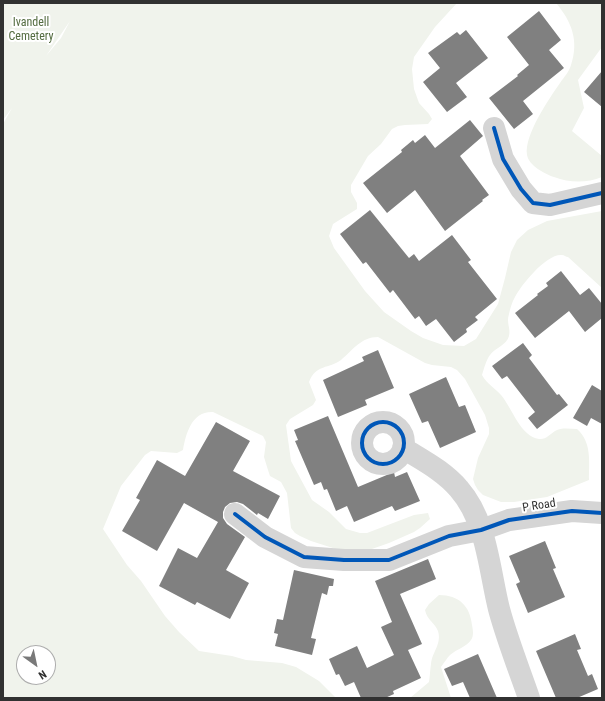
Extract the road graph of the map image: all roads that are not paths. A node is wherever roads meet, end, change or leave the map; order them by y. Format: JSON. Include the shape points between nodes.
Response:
{"nodes":[{"id":1,"x":494,"y":128,"type":"dead end"},
{"id":2,"x":602,"y":193,"type":"edge"},
{"id":3,"x":403,"y":448,"type":"dead end"},
{"id":4,"x":602,"y":512,"type":"edge"},
{"id":5,"x":236,"y":514,"type":"dead end"},
{"id":6,"x":481,"y":530,"type":"junction"},
{"id":7,"x":529,"y":698,"type":"edge"}],
"edges":[{"from":1,"to":2,"type":"street","via":[[503,159],[533,204],[550,205]]},
{"from":3,"to":6,"type":"street","via":[[452,481],[469,502]]},
{"from":4,"to":6,"type":"street","name":"P Road","via":[[572,511],[509,520]]},
{"from":5,"to":6,"type":"street","name":"P Road","via":[[265,537],[304,557],[344,560],[389,560],[449,536]]},
{"from":6,"to":7,"type":"street","via":[[499,610]]}]}
